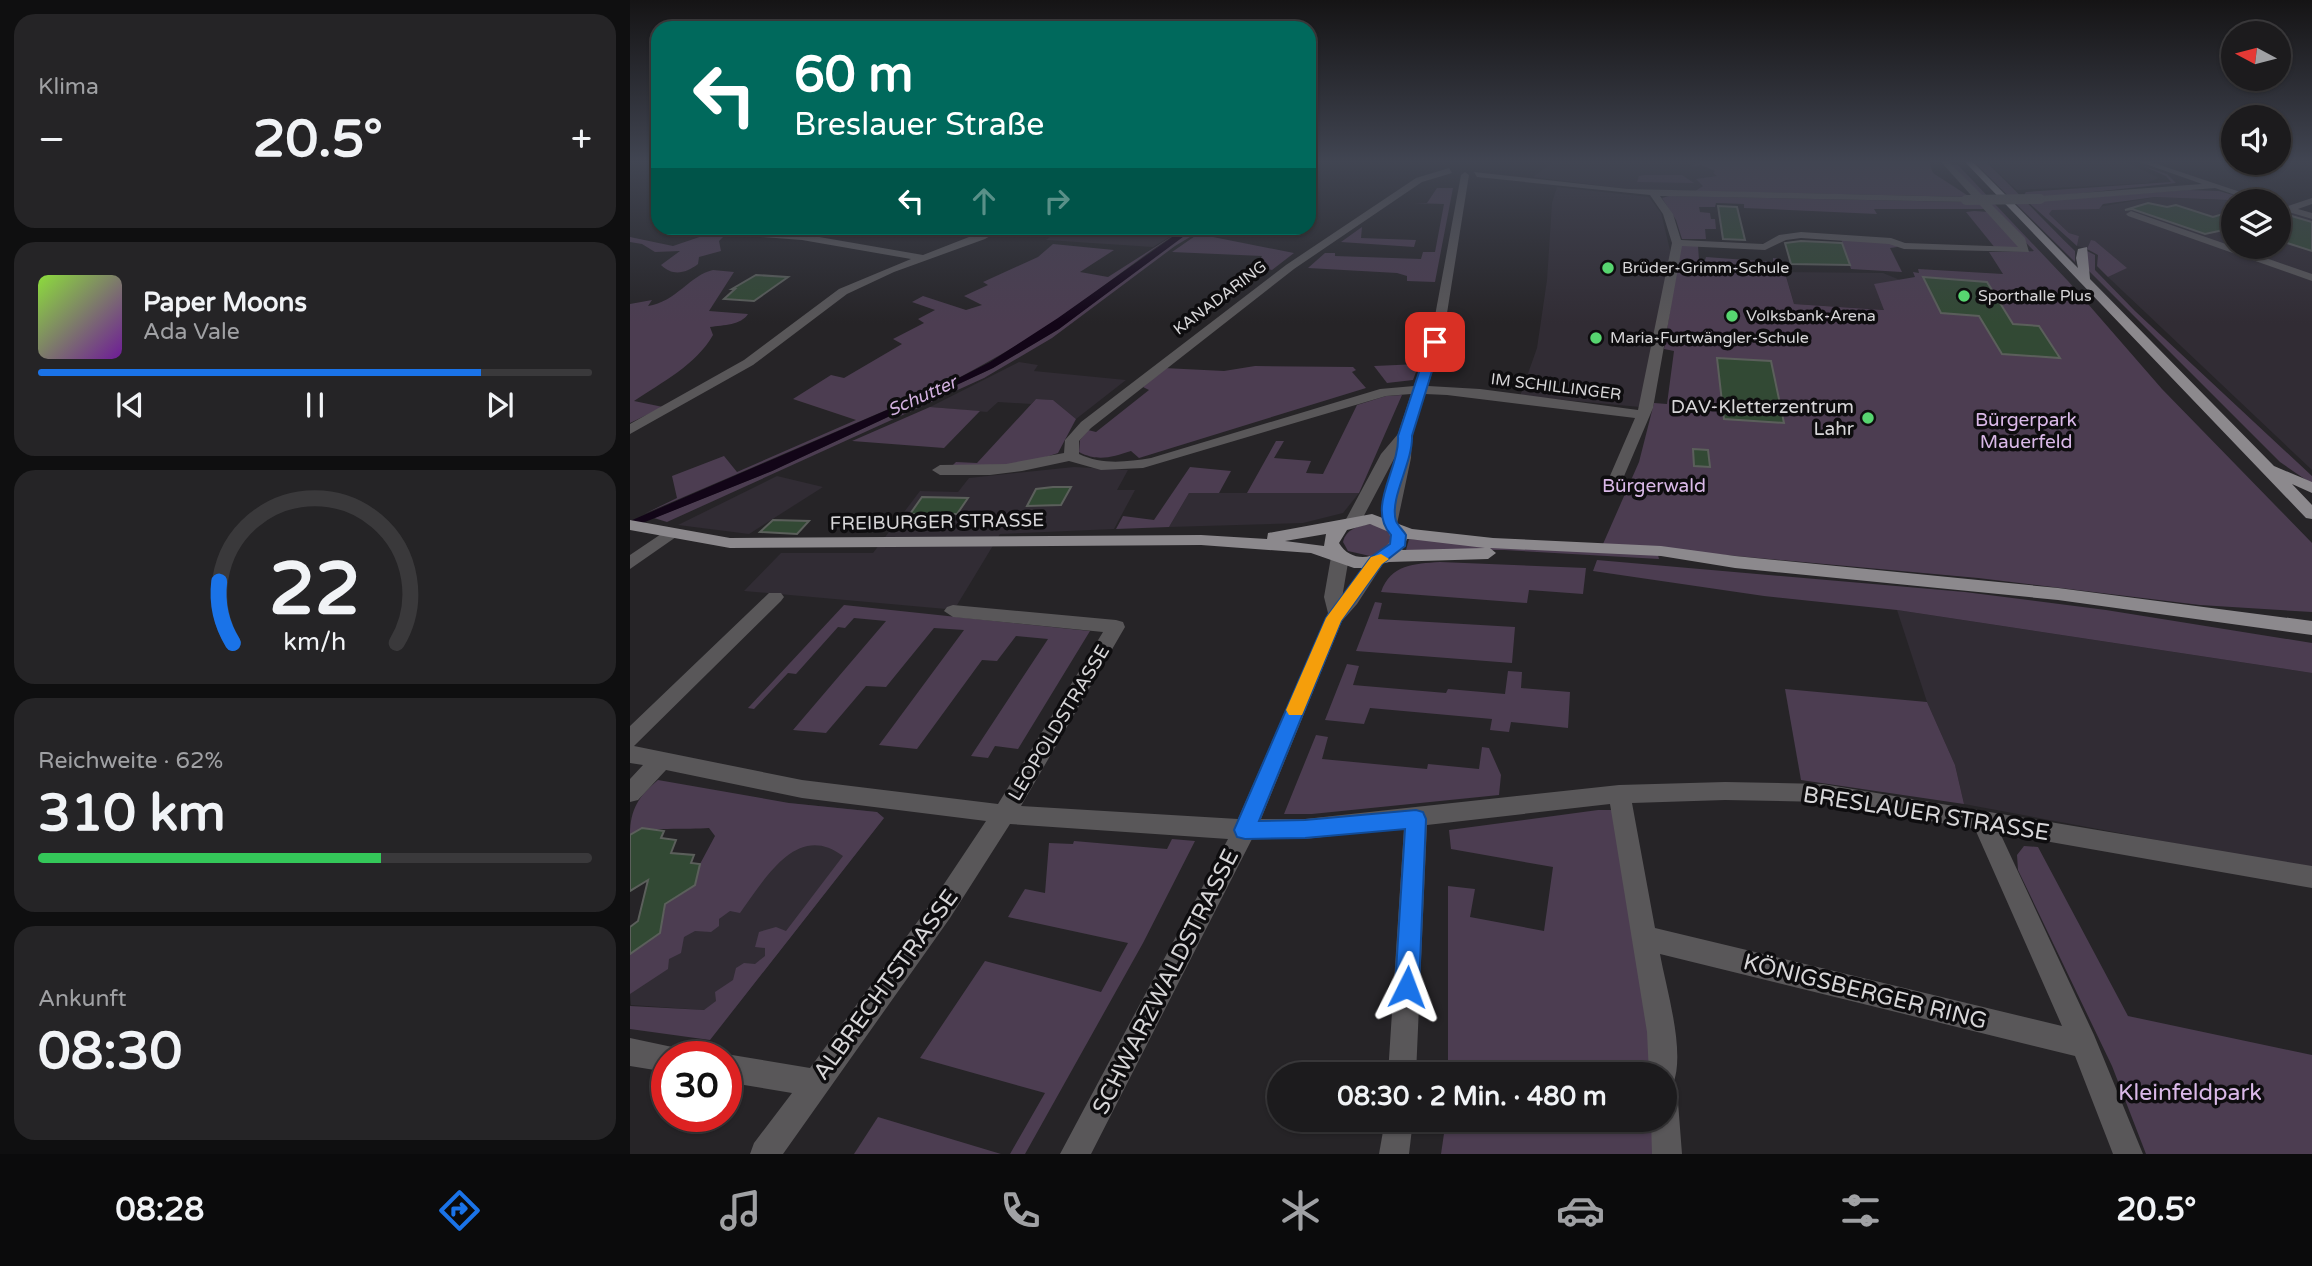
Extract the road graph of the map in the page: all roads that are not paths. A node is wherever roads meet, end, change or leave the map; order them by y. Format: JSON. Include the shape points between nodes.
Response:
{"nodes":[{"id":1,"x":1366,"y":216,"type":"edge"},
{"id":2,"x":1456,"y":216,"type":"edge"},
{"id":3,"x":1669,"y":216,"type":"edge"},
{"id":4,"x":1995,"y":216,"type":"edge"},
{"id":5,"x":2023,"y":216,"type":"edge"},
{"id":6,"x":2136,"y":216,"type":"edge"},
{"id":7,"x":775,"y":235,"type":"edge"},
{"id":8,"x":982,"y":235,"type":"edge"},
{"id":9,"x":1677,"y":243,"type":"junction"},
{"id":10,"x":2082,"y":249,"type":"dead end"},
{"id":11,"x":924,"y":258,"type":"junction"},
{"id":12,"x":2312,"y":278,"type":"edge"},
{"id":13,"x":2087,"y":280,"type":"junction"},
{"id":14,"x":1422,"y":390,"type":"junction"},
{"id":15,"x":1644,"y":415,"type":"junction"},
{"id":16,"x":630,"y":430,"type":"edge"},
{"id":17,"x":1405,"y":436,"type":"junction"},
{"id":18,"x":1071,"y":456,"type":"junction"},
{"id":19,"x":2260,"y":462,"type":"junction"},
{"id":20,"x":940,"y":470,"type":"dead end"},
{"id":21,"x":1614,"y":485,"type":"dead end"},
{"id":22,"x":2312,"y":488,"type":"edge"},
{"id":23,"x":2312,"y":513,"type":"edge"},
{"id":24,"x":1346,"y":524,"type":"junction"},
{"id":25,"x":638,"y":526,"type":"edge"},
{"id":26,"x":1392,"y":526,"type":"junction"},
{"id":27,"x":670,"y":533,"type":"junction"},
{"id":28,"x":1247,"y":541,"type":"junction"},
{"id":29,"x":1338,"y":555,"type":"junction"},
{"id":30,"x":1382,"y":558,"type":"junction"},
{"id":31,"x":1735,"y":562,"type":"junction"},
{"id":32,"x":630,"y":563,"type":"edge"},
{"id":33,"x":775,"y":597,"type":"dead end"},
{"id":34,"x":953,"y":611,"type":"dead end"},
{"id":35,"x":1337,"y":615,"type":"junction"},
{"id":36,"x":2312,"y":628,"type":"edge"},
{"id":37,"x":630,"y":739,"type":"edge"},
{"id":38,"x":630,"y":754,"type":"edge"},
{"id":39,"x":660,"y":762,"type":"junction"},
{"id":40,"x":630,"y":793,"type":"edge"},
{"id":41,"x":1619,"y":794,"type":"junction"},
{"id":42,"x":1004,"y":814,"type":"junction"},
{"id":43,"x":1416,"y":819,"type":"junction"},
{"id":44,"x":1983,"y":822,"type":"junction"},
{"id":45,"x":1245,"y":830,"type":"junction"},
{"id":46,"x":2312,"y":877,"type":"edge"},
{"id":47,"x":1646,"y":939,"type":"junction"},
{"id":48,"x":2084,"y":1045,"type":"junction"},
{"id":49,"x":630,"y":1052,"type":"edge"},
{"id":50,"x":651,"y":1055,"type":"edge"},
{"id":51,"x":1403,"y":1062,"type":"edge"},
{"id":52,"x":1662,"y":1062,"type":"edge"},
{"id":53,"x":742,"y":1071,"type":"edge"},
{"id":54,"x":816,"y":1083,"type":"junction"},
{"id":55,"x":1397,"y":1132,"type":"edge"},
{"id":56,"x":1666,"y":1132,"type":"edge"},
{"id":57,"x":765,"y":1154,"type":"edge"},
{"id":58,"x":1076,"y":1154,"type":"edge"},
{"id":59,"x":1394,"y":1154,"type":"edge"},
{"id":60,"x":1667,"y":1154,"type":"edge"},
{"id":61,"x":2128,"y":1154,"type":"edge"}],
"edges":[{"from":1,"to":18,"type":"street","name":"KANADARING","via":[[1290,267],[1086,425],[1072,440]]},
{"from":2,"to":14,"type":"street","via":[[1438,331]]},
{"from":3,"to":9,"type":"street"},
{"from":4,"to":9,"type":"street","via":[[2025,249],[1801,236],[1783,237],[1765,247]]},
{"from":5,"to":13,"type":"main road"},
{"from":6,"to":12,"type":"street"},
{"from":7,"to":11,"type":"street"},
{"from":8,"to":11,"type":"street"},
{"from":9,"to":15,"type":"street"},
{"from":10,"to":13,"type":"main road"},
{"from":11,"to":16,"type":"street","via":[[853,285],[763,353]]},
{"from":13,"to":19,"type":"main road"},
{"from":14,"to":15,"type":"street","name":"IM SCHILLINGER"},
{"from":14,"to":17,"type":"street"},
{"from":14,"to":18,"type":"street","via":[[1385,392],[1153,462],[1114,467],[1083,463]]},
{"from":15,"to":21,"type":"street"},
{"from":17,"to":24,"type":"street","via":[[1393,446],[1365,505]]},
{"from":17,"to":26,"type":"street","via":[[1406,450],[1388,508]]},
{"from":18,"to":20,"type":"street","via":[[1010,470]]},
{"from":19,"to":22,"type":"main road"},
{"from":19,"to":23,"type":"main road"},
{"from":24,"to":26,"type":"main road","via":[[1372,519]]},
{"from":24,"to":28,"type":"main road","name":"FREIBURGER STRASSE"},
{"from":24,"to":29,"type":"main road","via":[[1331,543]]},
{"from":25,"to":27,"type":"main road","name":"FREIBURGER STRASSE"},
{"from":26,"to":30,"type":"main road","via":[[1399,540]]},
{"from":26,"to":31,"type":"main road","via":[[1423,536],[1661,551]]},
{"from":27,"to":28,"type":"main road","name":"FREIBURGER STRASSE","via":[[771,544]]},
{"from":27,"to":32,"type":"street"},
{"from":28,"to":29,"type":"main road","name":"FREIBURGER STRASSE"},
{"from":29,"to":30,"type":"main road","via":[[1357,562]]},
{"from":29,"to":35,"type":"street","name":"SCHWARZWALDSTRASSE","via":[[1333,597]]},
{"from":30,"to":31,"type":"main road","via":[[1491,552]]},
{"from":30,"to":35,"type":"street","name":"SCHWARZWALDSTRASSE"},
{"from":31,"to":36,"type":"main road","via":[[2058,594]]},
{"from":33,"to":37,"type":"street"},
{"from":34,"to":42,"type":"street","name":"LEOPOLDSTRASSE","via":[[1116,628]]},
{"from":35,"to":45,"type":"street","name":"SCHWARZWALDSTRASSE"},
{"from":38,"to":39,"type":"street","name":"LEOPOLDSTRASSE"},
{"from":39,"to":40,"type":"street"},
{"from":39,"to":42,"type":"street","name":"LEOPOLDSTRASSE","via":[[802,789]]},
{"from":41,"to":43,"type":"street","name":"BRESLAUER STRASSE"},
{"from":41,"to":44,"type":"street","name":"BRESLAUER STRASSE","via":[[1823,793]]},
{"from":41,"to":47,"type":"street"},
{"from":42,"to":45,"type":"street","name":"LEOPOLDSTRASSE"},
{"from":42,"to":54,"type":"street","name":"ALBRECHTSTRASSE"},
{"from":43,"to":45,"type":"street","name":"BRESLAUER STRASSE"},
{"from":43,"to":51,"type":"street"},
{"from":44,"to":46,"type":"street","name":"BRESLAUER STRASSE"},
{"from":44,"to":48,"type":"street"},
{"from":45,"to":58,"type":"street","name":"SCHWARZWALDSTRASSE"},
{"from":47,"to":48,"type":"street","name":"KÖNIGSBERGER RING"},
{"from":47,"to":52,"type":"street"},
{"from":48,"to":61,"type":"street"},
{"from":49,"to":50,"type":"street"},
{"from":53,"to":54,"type":"street"},
{"from":54,"to":57,"type":"street","name":"ALBRECHTSTRASSE"},
{"from":55,"to":59,"type":"street"},
{"from":56,"to":60,"type":"street"}]}
